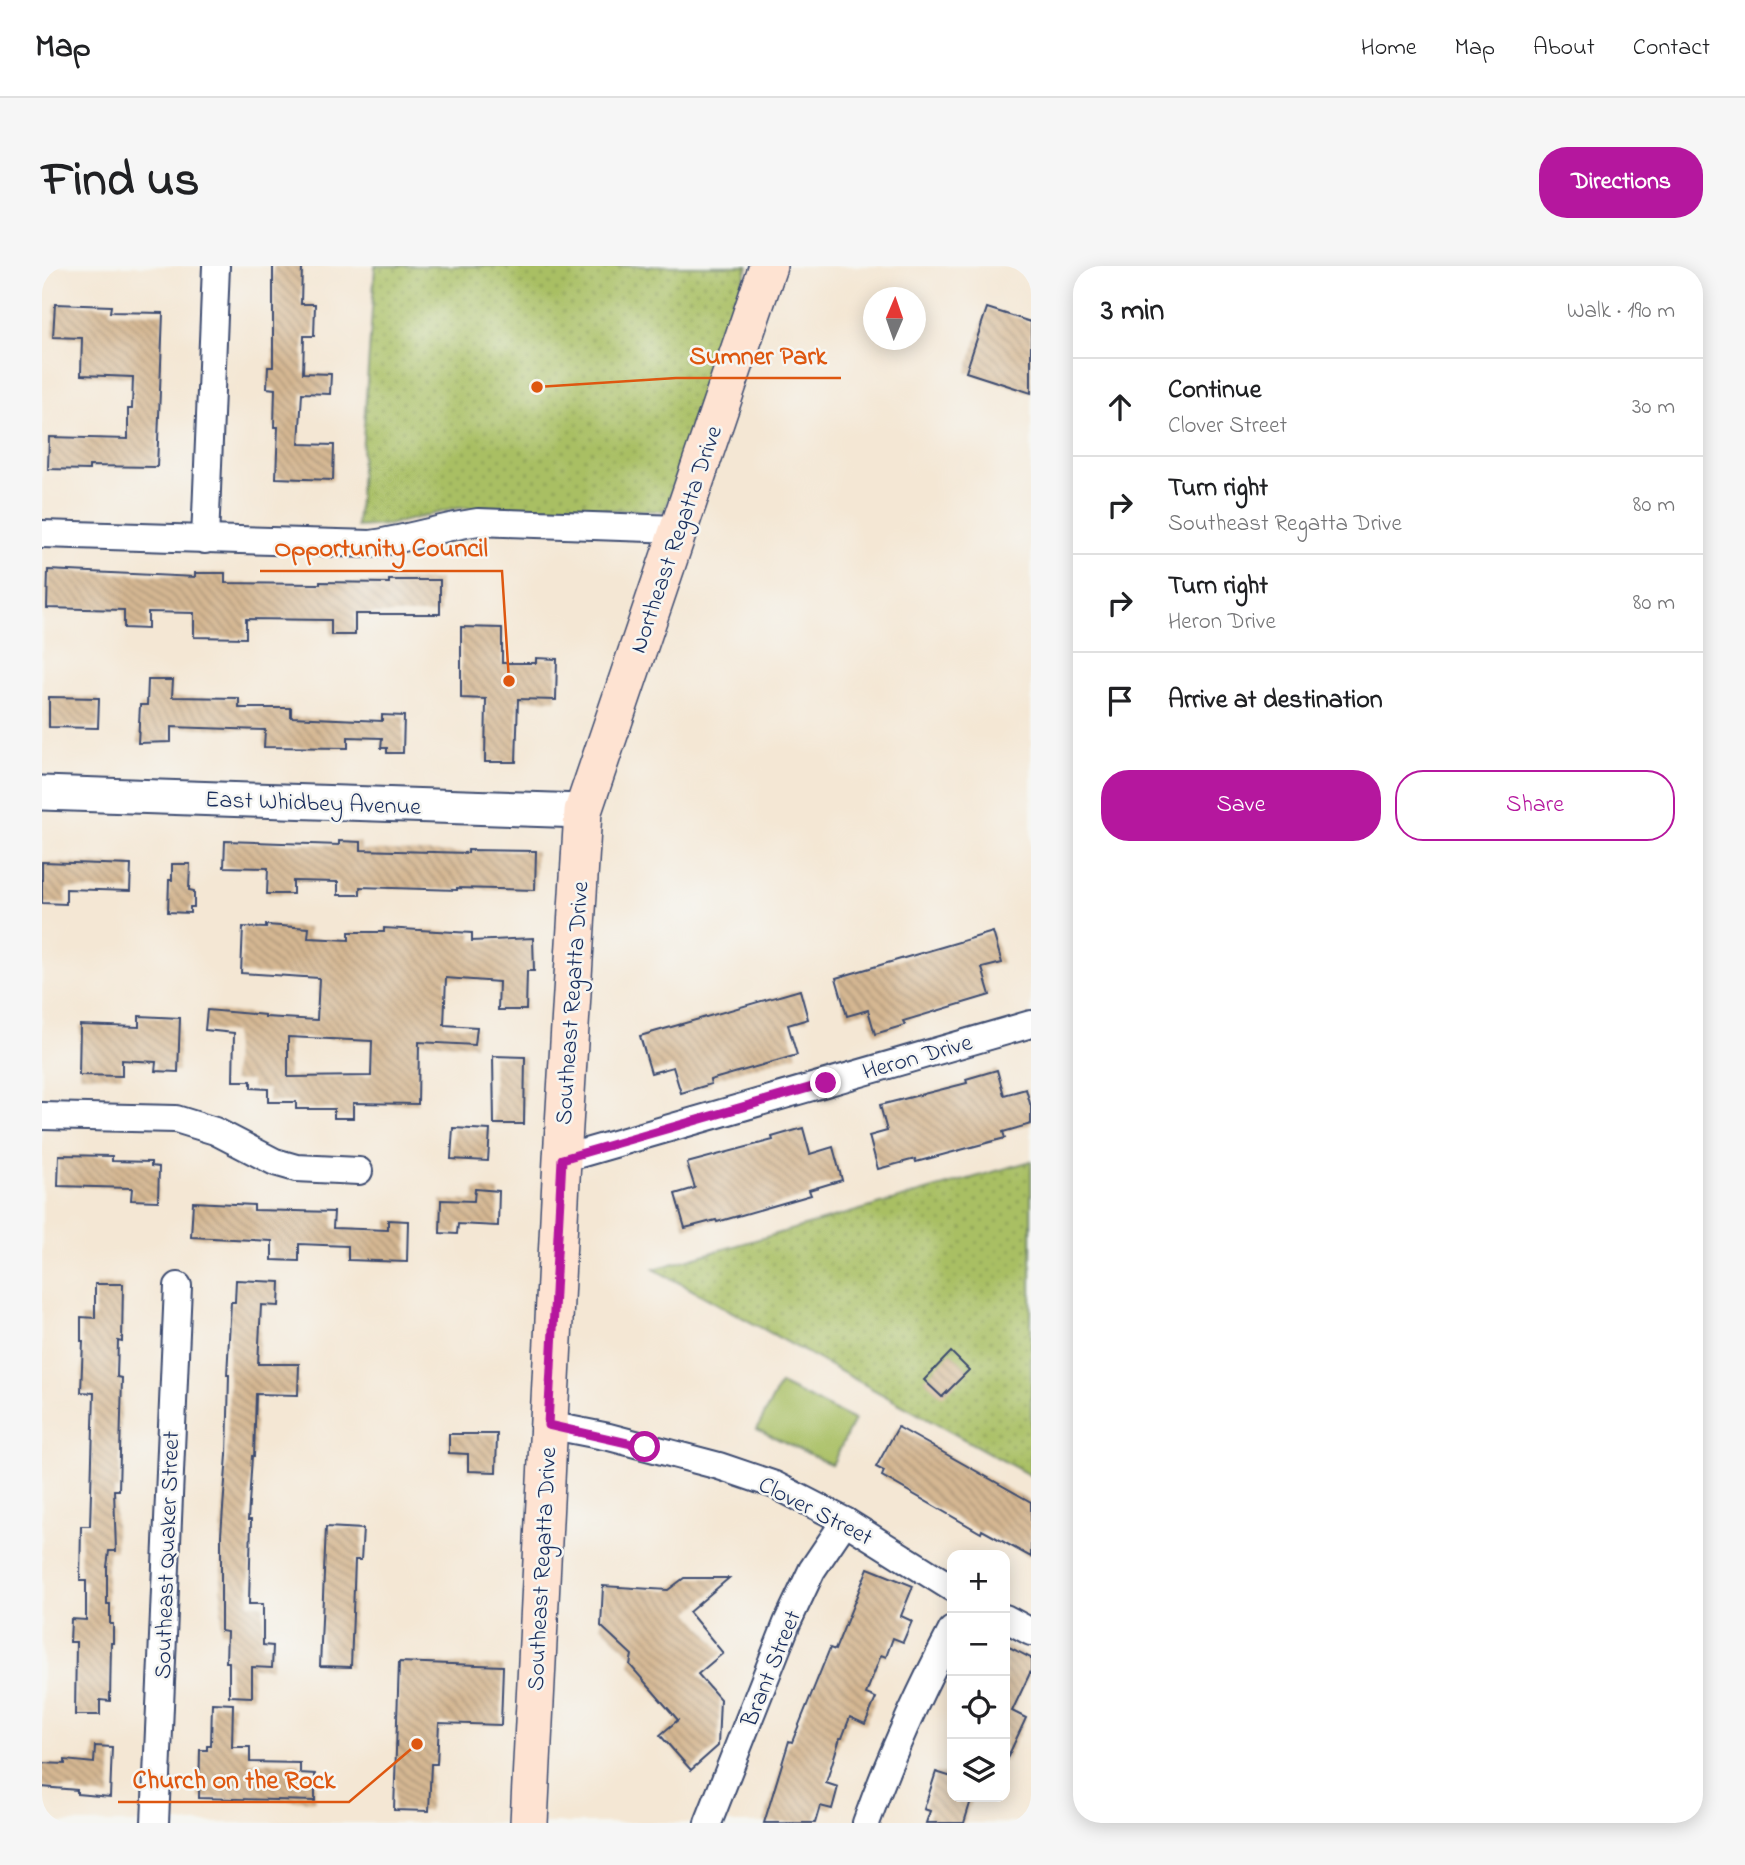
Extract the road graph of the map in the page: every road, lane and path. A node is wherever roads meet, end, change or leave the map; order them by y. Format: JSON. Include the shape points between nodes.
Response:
{"nodes":[{"id":1,"x":205,"y":266,"type":"edge"},
{"id":2,"x":216,"y":266,"type":"edge"},
{"id":3,"x":768,"y":266,"type":"edge"},
{"id":4,"x":678,"y":529,"type":"junction"},
{"id":5,"x":42,"y":534,"type":"edge"},
{"id":6,"x":205,"y":540,"type":"junction"},
{"id":7,"x":42,"y":793,"type":"edge"},
{"id":8,"x":583,"y":811,"type":"junction"},
{"id":9,"x":1031,"y":1024,"type":"edge"},
{"id":10,"x":42,"y":1116,"type":"edge"},
{"id":11,"x":562,"y":1159,"type":"junction"},
{"id":12,"x":359,"y":1171,"type":"dead end"},
{"id":13,"x":178,"y":1286,"type":"dead end"},
{"id":14,"x":548,"y":1425,"type":"junction"},
{"id":15,"x":845,"y":1521,"type":"junction"},
{"id":16,"x":947,"y":1585,"type":"edge"},
{"id":17,"x":1010,"y":1621,"type":"edge"},
{"id":18,"x":1031,"y":1632,"type":"edge"},
{"id":19,"x":947,"y":1639,"type":"edge"},
{"id":20,"x":155,"y":1823,"type":"edge"},
{"id":21,"x":529,"y":1823,"type":"edge"},
{"id":22,"x":708,"y":1823,"type":"edge"},
{"id":23,"x":866,"y":1823,"type":"edge"}],
"edges":[{"from":1,"to":2,"type":"street"},
{"from":2,"to":6,"type":"street"},
{"from":3,"to":4,"type":"main road","name":"Northeast Regatta Drive"},
{"from":4,"to":6,"type":"street","via":[[478,522],[371,544]]},
{"from":4,"to":8,"type":"main road","name":"Northeast Regatta Drive"},
{"from":5,"to":6,"type":"street"},
{"from":7,"to":8,"type":"street","name":"East Whidbey Avenue"},
{"from":8,"to":11,"type":"main road","name":"Southeast Regatta Drive"},
{"from":9,"to":11,"type":"street","name":"Heron Drive"},
{"from":10,"to":12,"type":"street","via":[[176,1119],[215,1130],[296,1168]]},
{"from":11,"to":14,"type":"main road","name":"Southeast Regatta Drive"},
{"from":13,"to":20,"type":"street","name":"Southeast Quaker Street"},
{"from":14,"to":15,"type":"street","name":"Clover Street","via":[[730,1470],[775,1485]]},
{"from":14,"to":21,"type":"main road","name":"Southeast Regatta Drive"},
{"from":15,"to":16,"type":"street","name":"Clover Street"},
{"from":15,"to":22,"type":"street","name":"Brant Street","via":[[812,1570],[787,1623]]},
{"from":17,"to":18,"type":"street"},
{"from":19,"to":23,"type":"street","via":[[886,1766]]}]}
